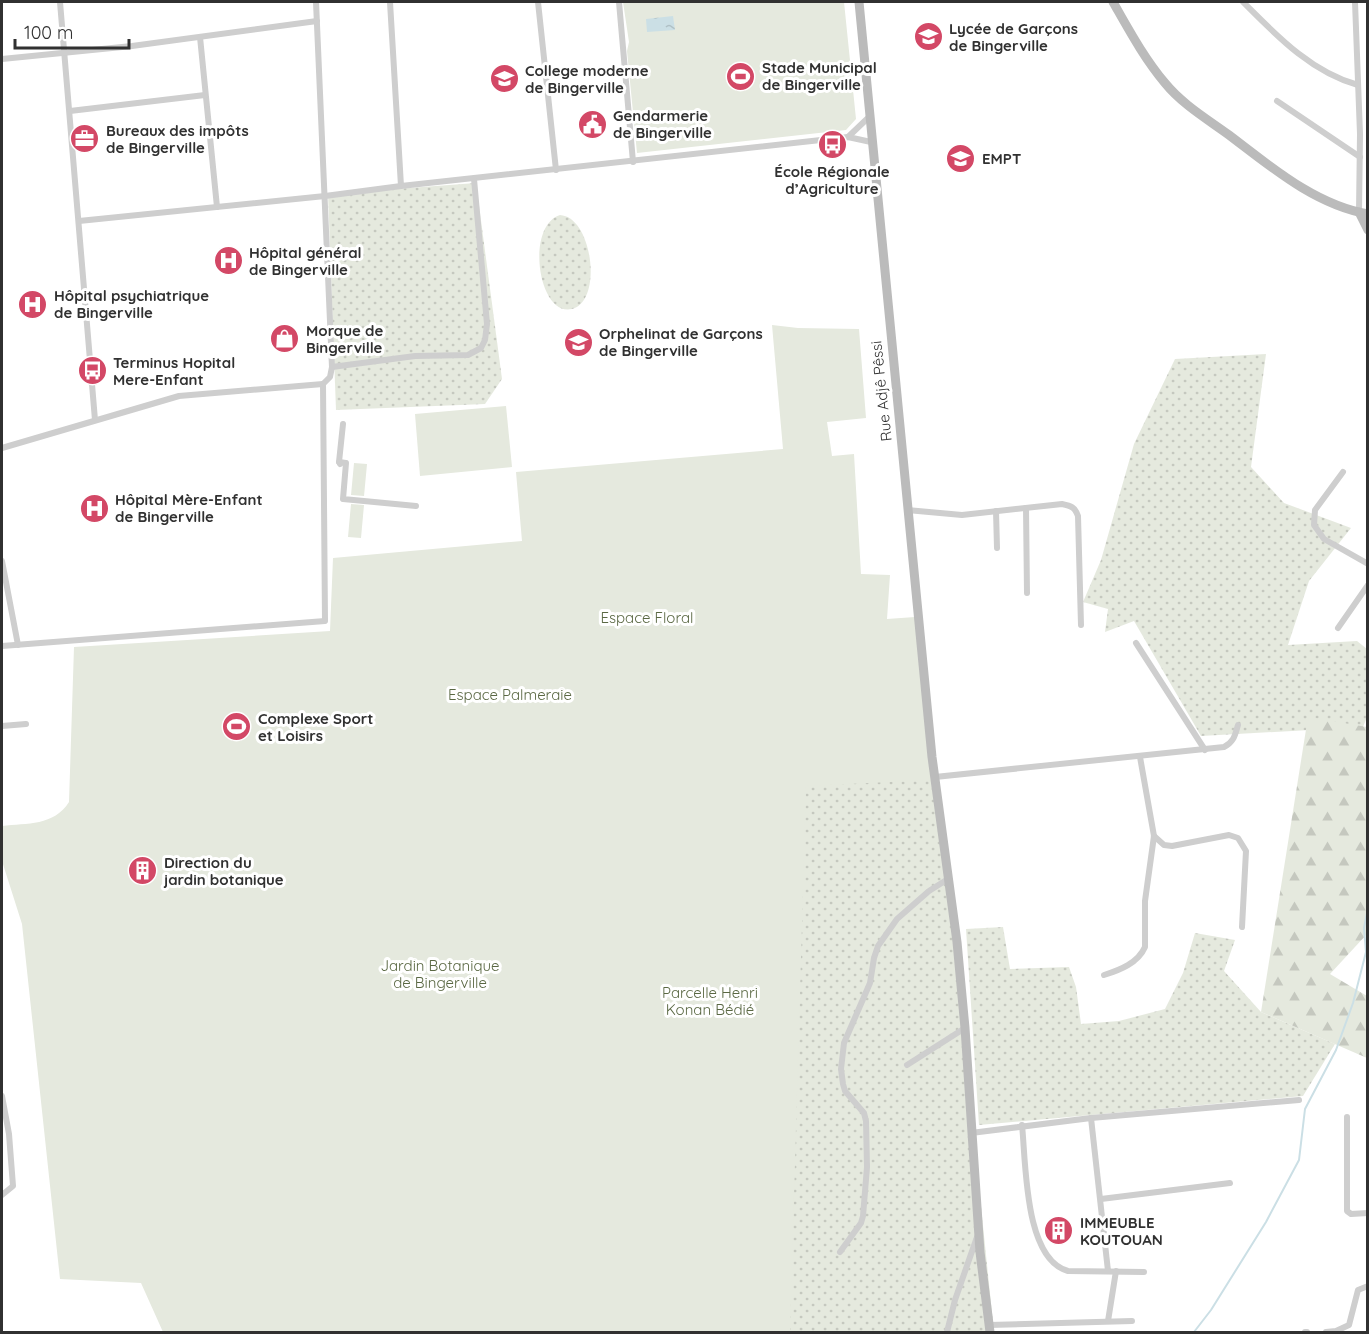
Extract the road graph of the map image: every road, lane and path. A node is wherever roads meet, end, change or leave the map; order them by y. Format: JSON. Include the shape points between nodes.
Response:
{"nodes":[{"id":1,"x":60,"y":2,"type":"edge"},
{"id":2,"x":316,"y":2,"type":"edge"},
{"id":3,"x":390,"y":2,"type":"edge"},
{"id":4,"x":538,"y":2,"type":"edge"},
{"id":5,"x":619,"y":2,"type":"edge"},
{"id":6,"x":859,"y":2,"type":"edge"},
{"id":7,"x":1113,"y":2,"type":"edge"},
{"id":8,"x":1243,"y":2,"type":"edge"},
{"id":9,"x":1355,"y":2,"type":"edge"},
{"id":10,"x":317,"y":21,"type":"junction"},
{"id":11,"x":200,"y":37,"type":"junction"},
{"id":12,"x":65,"y":52,"type":"junction"},
{"id":13,"x":2,"y":59,"type":"edge"},
{"id":14,"x":1358,"y":84,"type":"junction"},
{"id":15,"x":205,"y":95,"type":"junction"},
{"id":16,"x":1277,"y":101,"type":"dead end"},
{"id":17,"x":70,"y":111,"type":"junction"},
{"id":18,"x":869,"y":117,"type":"junction"},
{"id":19,"x":848,"y":137,"type":"junction"},
{"id":20,"x":871,"y":142,"type":"junction"},
{"id":21,"x":1360,"y":157,"type":"junction"},
{"id":22,"x":633,"y":162,"type":"junction"},
{"id":23,"x":556,"y":170,"type":"junction"},
{"id":24,"x":474,"y":178,"type":"junction"},
{"id":25,"x":401,"y":186,"type":"junction"},
{"id":26,"x":325,"y":196,"type":"junction"},
{"id":27,"x":217,"y":207,"type":"junction"},
{"id":28,"x":1363,"y":213,"type":"edge"},
{"id":29,"x":79,"y":222,"type":"junction"},
{"id":30,"x":1368,"y":230,"type":"edge"},
{"id":31,"x":332,"y":367,"type":"junction"},
{"id":32,"x":323,"y":384,"type":"junction"},
{"id":33,"x":95,"y":420,"type":"junction"},
{"id":34,"x":343,"y":424,"type":"dead end"},
{"id":35,"x":2,"y":448,"type":"edge"},
{"id":36,"x":1343,"y":472,"type":"dead end"},
{"id":37,"x":416,"y":506,"type":"dead end"},
{"id":38,"x":1026,"y":508,"type":"junction"},
{"id":39,"x":908,"y":510,"type":"junction"},
{"id":40,"x":996,"y":511,"type":"junction"},
{"id":41,"x":997,"y":548,"type":"dead end"},
{"id":42,"x":2,"y":561,"type":"edge"},
{"id":43,"x":1368,"y":564,"type":"edge"},
{"id":44,"x":1368,"y":585,"type":"edge"},
{"id":45,"x":1027,"y":593,"type":"dead end"},
{"id":46,"x":1081,"y":625,"type":"dead end"},
{"id":47,"x":1338,"y":628,"type":"dead end"},
{"id":48,"x":1136,"y":644,"type":"dead end"},
{"id":49,"x":18,"y":645,"type":"junction"},
{"id":50,"x":2,"y":646,"type":"edge"},
{"id":51,"x":26,"y":724,"type":"dead end"},
{"id":52,"x":1238,"y":725,"type":"dead end"},
{"id":53,"x":2,"y":726,"type":"edge"},
{"id":54,"x":1205,"y":750,"type":"junction"},
{"id":55,"x":1140,"y":757,"type":"junction"},
{"id":56,"x":935,"y":777,"type":"junction"},
{"id":57,"x":1154,"y":836,"type":"junction"},
{"id":58,"x":948,"y":879,"type":"junction"},
{"id":59,"x":1242,"y":927,"type":"dead end"},
{"id":60,"x":1104,"y":975,"type":"dead end"},
{"id":61,"x":965,"y":1028,"type":"junction"},
{"id":62,"x":908,"y":1065,"type":"dead end"},
{"id":63,"x":2,"y":1096,"type":"edge"},
{"id":64,"x":1299,"y":1100,"type":"dead end"},
{"id":65,"x":1347,"y":1117,"type":"dead end"},
{"id":66,"x":1091,"y":1118,"type":"junction"},
{"id":67,"x":1022,"y":1125,"type":"junction"},
{"id":68,"x":971,"y":1133,"type":"junction"},
{"id":69,"x":1230,"y":1183,"type":"dead end"},
{"id":70,"x":2,"y":1195,"type":"edge"},
{"id":71,"x":1101,"y":1199,"type":"junction"},
{"id":72,"x":1368,"y":1213,"type":"edge"},
{"id":73,"x":978,"y":1234,"type":"junction"},
{"id":74,"x":840,"y":1252,"type":"dead end"},
{"id":75,"x":1112,"y":1271,"type":"junction"},
{"id":76,"x":1144,"y":1272,"type":"dead end"},
{"id":77,"x":1368,"y":1286,"type":"edge"},
{"id":78,"x":1108,"y":1321,"type":"junction"},
{"id":79,"x":1132,"y":1321,"type":"dead end"},
{"id":80,"x":989,"y":1329,"type":"edge"},
{"id":81,"x":947,"y":1332,"type":"edge"},
{"id":82,"x":1326,"y":1332,"type":"edge"}],
"edges":[{"from":1,"to":12,"type":"street"},
{"from":2,"to":10,"type":"street"},
{"from":3,"to":25,"type":"street"},
{"from":4,"to":23,"type":"street"},
{"from":5,"to":22,"type":"street"},
{"from":6,"to":18,"type":"street","name":"Rue Adjê Pêssi"},
{"from":7,"to":28,"type":"street","via":[[1149,63],[1186,104],[1305,189]]},
{"from":8,"to":14,"type":"street","via":[[1295,51],[1338,78]]},
{"from":9,"to":14,"type":"street"},
{"from":10,"to":11,"type":"street"},
{"from":10,"to":26,"type":"street"},
{"from":11,"to":12,"type":"street"},
{"from":11,"to":15,"type":"street"},
{"from":12,"to":13,"type":"street"},
{"from":12,"to":17,"type":"street"},
{"from":14,"to":21,"type":"street"},
{"from":15,"to":17,"type":"street"},
{"from":15,"to":27,"type":"street"},
{"from":16,"to":21,"type":"street"},
{"from":17,"to":29,"type":"street"},
{"from":18,"to":19,"type":"street"},
{"from":18,"to":20,"type":"street","name":"Rue Adjê Pêssi"},
{"from":19,"to":20,"type":"street"},
{"from":19,"to":22,"type":"street"},
{"from":20,"to":39,"type":"street","name":"Rue Adjê Pêssi"},
{"from":21,"to":28,"type":"street"},
{"from":22,"to":23,"type":"street"},
{"from":23,"to":24,"type":"street"},
{"from":24,"to":25,"type":"street"},
{"from":24,"to":31,"type":"street","via":[[487,324],[481,348],[468,355],[414,356]]},
{"from":25,"to":26,"type":"street"},
{"from":26,"to":27,"type":"street"},
{"from":26,"to":31,"type":"street"},
{"from":27,"to":29,"type":"street"},
{"from":28,"to":30,"type":"street"},
{"from":29,"to":33,"type":"street"},
{"from":31,"to":32,"type":"street"},
{"from":32,"to":33,"type":"street","via":[[179,396]]},
{"from":32,"to":49,"type":"street","via":[[325,621]]},
{"from":33,"to":35,"type":"street"},
{"from":34,"to":37,"type":"street","via":[[343,499]]},
{"from":36,"to":43,"type":"street","via":[[1315,510],[1314,525],[1324,538]]},
{"from":38,"to":40,"type":"street"},
{"from":38,"to":45,"type":"street"},
{"from":38,"to":46,"type":"street","via":[[1062,504],[1076,510]]},
{"from":39,"to":40,"type":"street","via":[[962,515]]},
{"from":39,"to":56,"type":"street","name":"Rue Adjê Pêssi"},
{"from":40,"to":41,"type":"street"},
{"from":42,"to":49,"type":"street"},
{"from":44,"to":47,"type":"street"},
{"from":48,"to":54,"type":"street"},
{"from":49,"to":50,"type":"street"},
{"from":51,"to":53,"type":"street"},
{"from":52,"to":54,"type":"street","via":[[1230,744]]},
{"from":54,"to":55,"type":"street"},
{"from":55,"to":56,"type":"street"},
{"from":55,"to":57,"type":"street"},
{"from":56,"to":58,"type":"street","name":"Rue Adjê Pêssi"},
{"from":57,"to":59,"type":"street","via":[[1164,845],[1172,846],[1229,835],[1238,838],[1246,851]]},
{"from":57,"to":60,"type":"street","via":[[1145,901],[1145,947],[1135,960]]},
{"from":58,"to":61,"type":"street","name":"Rue Adjê Pêssi"},
{"from":58,"to":74,"type":"street","via":[[897,919],[878,946],[870,983],[844,1043],[843,1084],[864,1113],[867,1167],[861,1223]]},
{"from":61,"to":62,"type":"street"},
{"from":61,"to":68,"type":"street","name":"Rue Adjê Pêssi"},
{"from":63,"to":70,"type":"street","via":[[13,1186]]},
{"from":64,"to":66,"type":"street"},
{"from":65,"to":72,"type":"street","via":[[1347,1211]]},
{"from":66,"to":67,"type":"street"},
{"from":66,"to":71,"type":"street"},
{"from":67,"to":68,"type":"street"},
{"from":67,"to":75,"type":"street","via":[[1032,1221],[1042,1246],[1061,1269]]},
{"from":68,"to":73,"type":"street","name":"Rue Adjê Pêssi"},
{"from":69,"to":71,"type":"street"},
{"from":71,"to":75,"type":"street"},
{"from":73,"to":80,"type":"street","name":"Rue Adjê Pêssi"},
{"from":73,"to":81,"type":"street"},
{"from":75,"to":76,"type":"street"},
{"from":75,"to":78,"type":"street"},
{"from":77,"to":82,"type":"street","via":[[1358,1290],[1349,1325]]},
{"from":78,"to":79,"type":"street"},
{"from":78,"to":80,"type":"street"}]}
